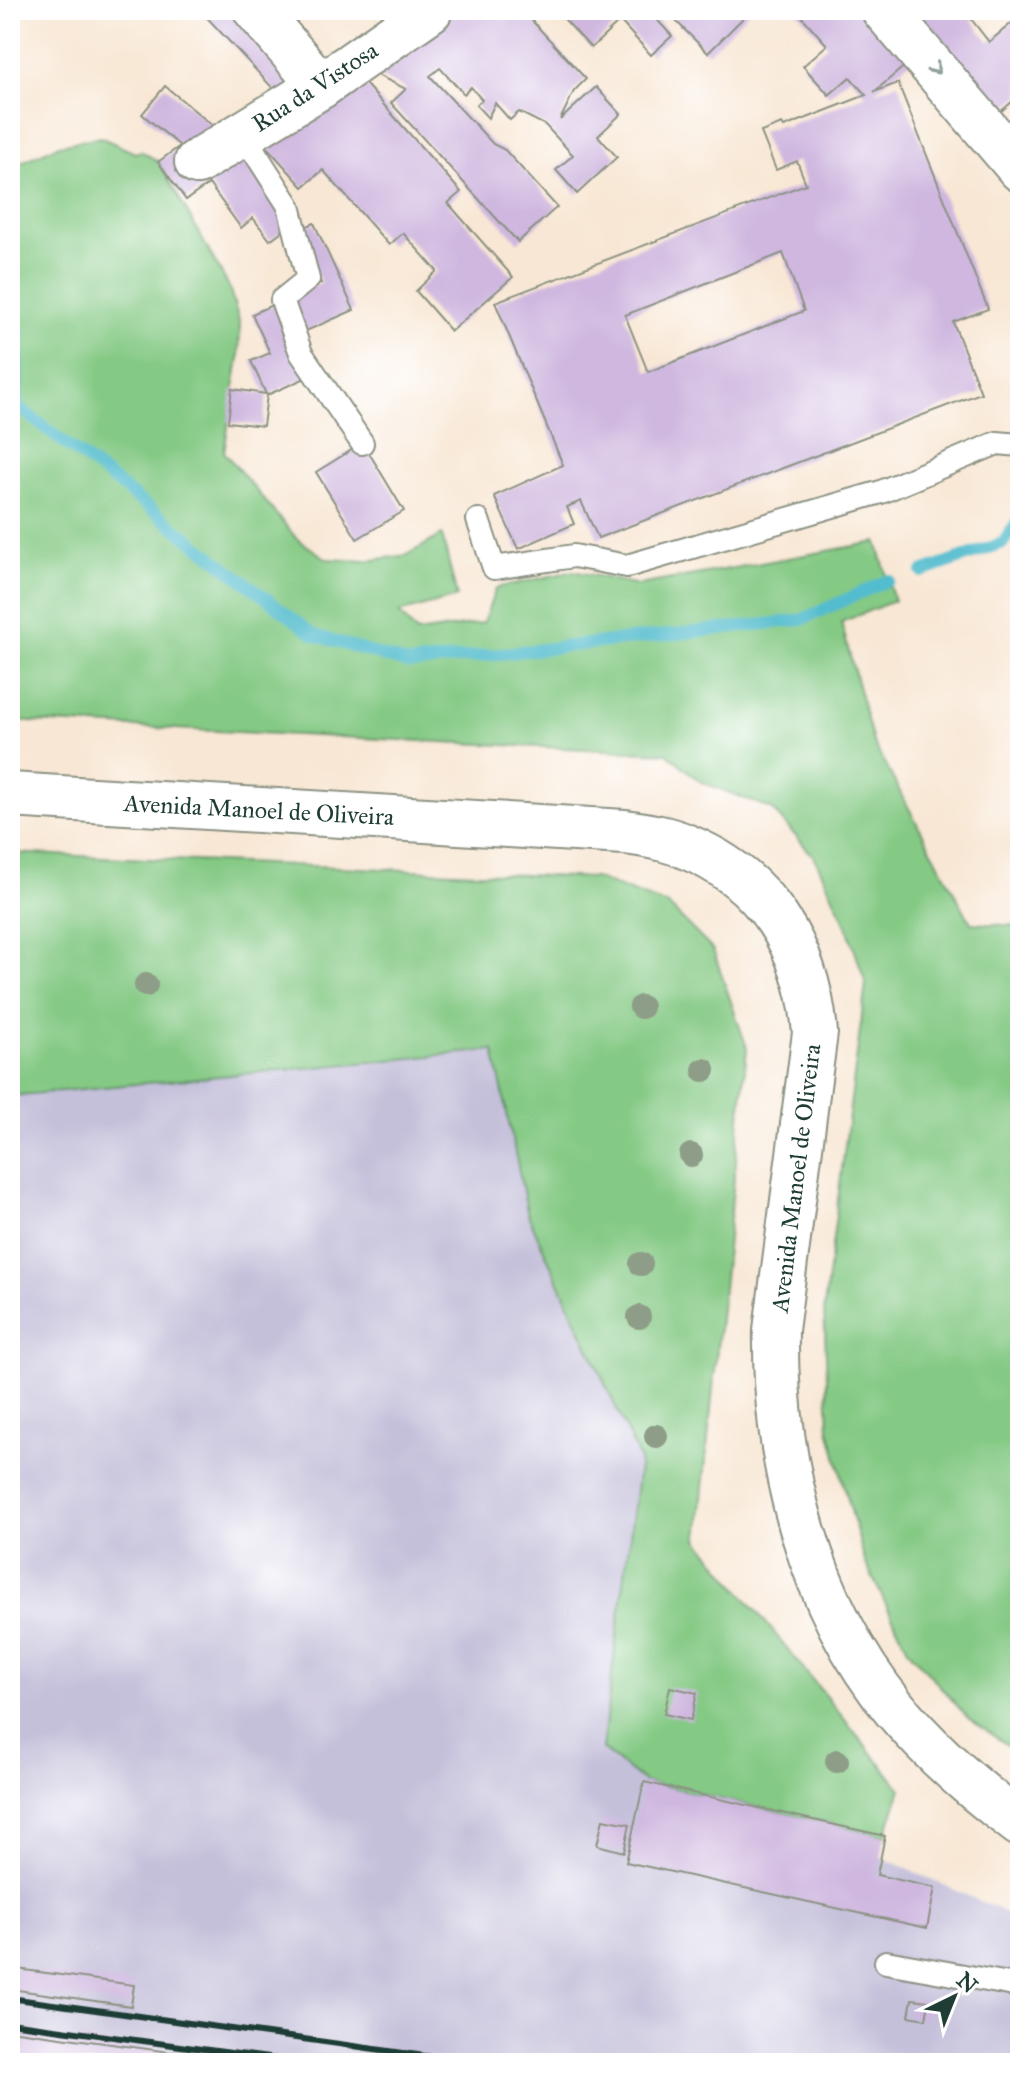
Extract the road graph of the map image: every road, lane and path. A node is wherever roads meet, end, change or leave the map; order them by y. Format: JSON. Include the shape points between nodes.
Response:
{"nodes":[{"id":1,"x":256,"y":10,"type":"edge"},
{"id":2,"x":430,"y":10,"type":"edge"},
{"id":3,"x":884,"y":10,"type":"edge"},
{"id":4,"x":321,"y":86,"type":"junction"},
{"id":5,"x":243,"y":134,"type":"junction"},
{"id":6,"x":197,"y":162,"type":"dead end"},
{"id":7,"x":1020,"y":169,"type":"edge"},
{"id":8,"x":362,"y":443,"type":"dead end"},
{"id":9,"x":1020,"y":445,"type":"edge"},
{"id":10,"x":478,"y":520,"type":"dead end"},
{"id":11,"x":10,"y":795,"type":"edge"},
{"id":12,"x":1020,"y":1824,"type":"edge"},
{"id":13,"x":886,"y":1962,"type":"dead end"},
{"id":14,"x":1020,"y":1986,"type":"edge"}],
"edges":[{"from":1,"to":4,"type":"main road"},
{"from":2,"to":4,"type":"main road","name":"Rua da Vistosa"},
{"from":3,"to":7,"type":"main road","one_way":true},
{"from":4,"to":5,"type":"main road","name":"Rua da Vistosa"},
{"from":5,"to":6,"type":"main road","name":"Rua da Vistosa"},
{"from":5,"to":8,"type":"lane","via":[[289,206],[308,279],[282,300],[301,353]]},
{"from":9,"to":10,"type":"lane","via":[[997,443],[881,492],[627,566],[574,556],[494,568]]},
{"from":11,"to":12,"type":"main road","name":"Avenida Manoel de Oliveira","via":[[625,832],[695,850],[760,895],[799,959],[815,1033],[775,1362],[781,1434],[806,1538],[841,1628],[893,1707],[981,1796]]},
{"from":13,"to":14,"type":"lane"}]}
